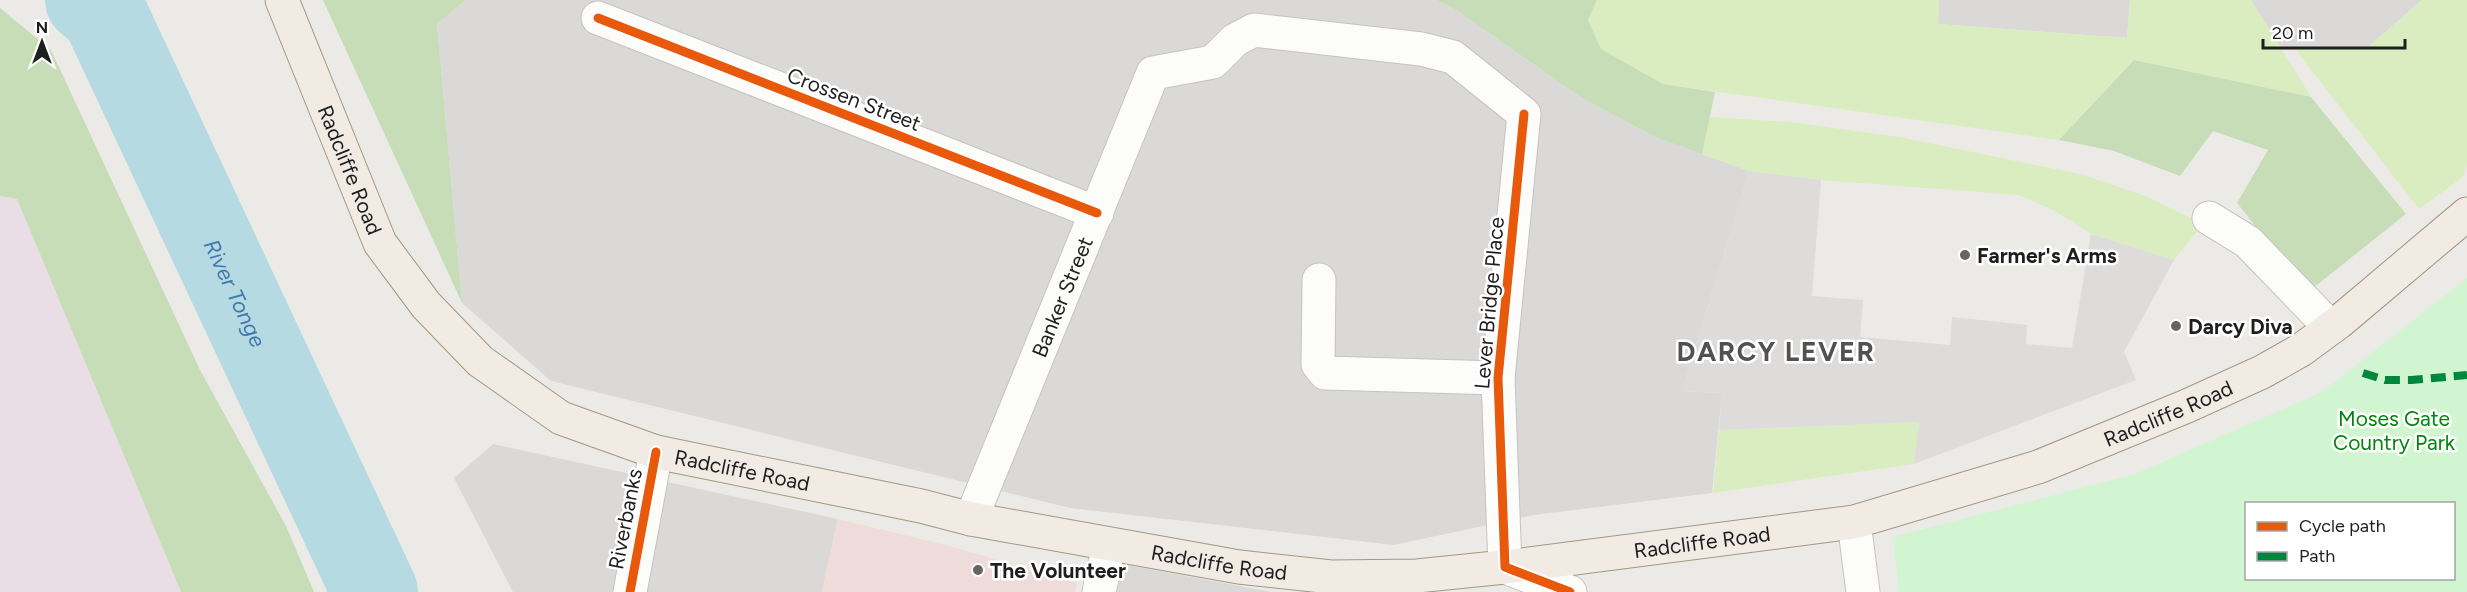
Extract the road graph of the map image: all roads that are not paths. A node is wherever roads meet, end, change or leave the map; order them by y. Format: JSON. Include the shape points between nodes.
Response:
{"nodes":[{"id":1,"x":282,"y":0,"type":"edge"},
{"id":2,"x":598,"y":18,"type":"dead end"},
{"id":3,"x":1524,"y":114,"type":"joint"},
{"id":4,"x":1097,"y":213,"type":"junction"},
{"id":5,"x":2210,"y":218,"type":"dead end"},
{"id":6,"x":2458,"y":224,"type":"edge"},
{"id":7,"x":1319,"y":280,"type":"dead end"},
{"id":8,"x":2335,"y":325,"type":"junction"},
{"id":9,"x":1498,"y":378,"type":"junction"},
{"id":10,"x":656,"y":452,"type":"junction"},
{"id":11,"x":971,"y":519,"type":"junction"},
{"id":12,"x":1854,"y":522,"type":"junction"},
{"id":13,"x":1109,"y":544,"type":"junction"},
{"id":14,"x":1505,"y":567,"type":"junction"},
{"id":15,"x":630,"y":592,"type":"edge"},
{"id":16,"x":1099,"y":592,"type":"edge"},
{"id":17,"x":1569,"y":592,"type":"edge"},
{"id":18,"x":1863,"y":592,"type":"edge"}],
"edges":[{"from":1,"to":10,"type":"main road","name":"Radcliffe Road","via":[[380,243],[426,305],[480,361],[561,418]]},
{"from":2,"to":4,"type":"street","name":"Crossen Street"},
{"from":3,"to":4,"type":"street","name":"Banker Street","via":[[1453,57],[1420,49],[1254,30],[1235,40],[1213,62],[1153,73]]},
{"from":3,"to":9,"type":"street","name":"Lever Bridge Place"},
{"from":4,"to":11,"type":"street","name":"Banker Street"},
{"from":5,"to":8,"type":"street","via":[[2248,242]]},
{"from":6,"to":8,"type":"main road","name":"Radcliffe Road"},
{"from":7,"to":9,"type":"street","via":[[1318,364],[1325,373]]},
{"from":8,"to":12,"type":"main road","name":"Radcliffe Road","via":[[2262,372],[2176,411],[2038,467]]},
{"from":9,"to":14,"type":"street","name":"Lever Bridge Place"},
{"from":10,"to":11,"type":"main road","name":"Radcliffe Road"},
{"from":10,"to":15,"type":"street","name":"Riverbanks"},
{"from":11,"to":13,"type":"main road","name":"Radcliffe Road"},
{"from":12,"to":14,"type":"main road","name":"Radcliffe Road"},
{"from":12,"to":18,"type":"street"},
{"from":13,"to":14,"type":"main road","name":"Radcliffe Road","via":[[1239,567],[1331,577],[1417,576]]},
{"from":13,"to":16,"type":"street"},
{"from":14,"to":17,"type":"street"}]}
